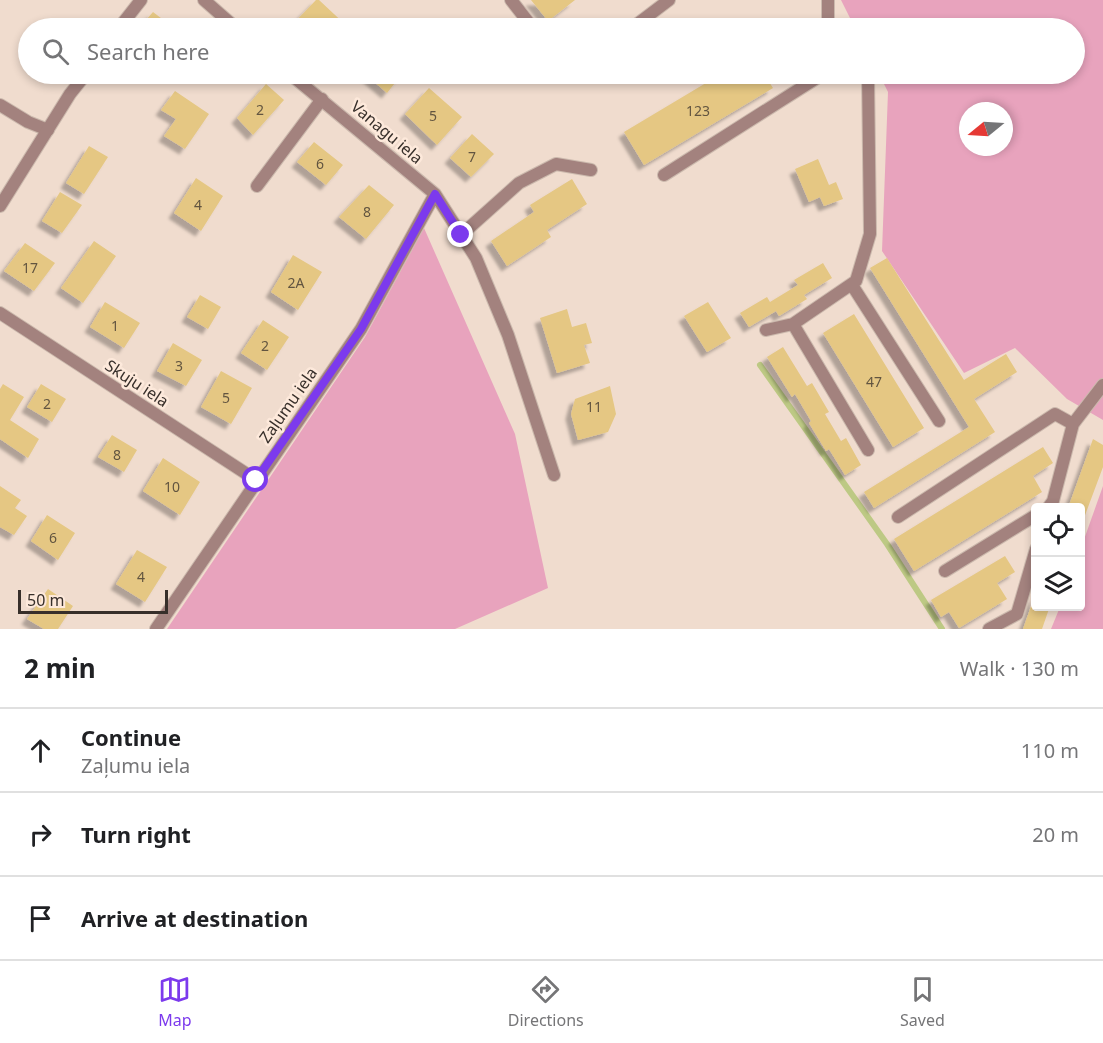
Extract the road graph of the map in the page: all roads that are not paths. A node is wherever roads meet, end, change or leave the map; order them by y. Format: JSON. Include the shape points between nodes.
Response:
{"nodes":[{"id":1,"x":141,"y":0,"type":"edge"},
{"id":2,"x":204,"y":0,"type":"edge"},
{"id":3,"x":511,"y":0,"type":"edge"},
{"id":4,"x":669,"y":0,"type":"edge"},
{"id":5,"x":828,"y":0,"type":"edge"},
{"id":6,"x":127,"y":18,"type":"edge"},
{"id":7,"x":225,"y":18,"type":"edge"},
{"id":8,"x":525,"y":18,"type":"edge"},
{"id":9,"x":645,"y":18,"type":"edge"},
{"id":10,"x":828,"y":18,"type":"edge"},
{"id":11,"x":79,"y":84,"type":"edge"},
{"id":12,"x":303,"y":84,"type":"edge"},
{"id":13,"x":807,"y":84,"type":"edge"},
{"id":14,"x":868,"y":84,"type":"edge"},
{"id":15,"x":322,"y":99,"type":"junction"},
{"id":16,"x":0,"y":105,"type":"edge"},
{"id":17,"x":48,"y":130,"type":"junction"},
{"id":18,"x":591,"y":170,"type":"dead end"},
{"id":19,"x":664,"y":175,"type":"dead end"},
{"id":20,"x":256,"y":186,"type":"dead end"},
{"id":21,"x":435,"y":194,"type":"junction"},
{"id":22,"x":0,"y":206,"type":"edge"},
{"id":23,"x":461,"y":235,"type":"junction"},
{"id":24,"x":852,"y":285,"type":"junction"},
{"id":25,"x":0,"y":313,"type":"edge"},
{"id":26,"x":793,"y":324,"type":"junction"},
{"id":27,"x":766,"y":330,"type":"dead end"},
{"id":28,"x":1103,"y":385,"type":"edge"},
{"id":29,"x":939,"y":421,"type":"dead end"},
{"id":30,"x":1073,"y":424,"type":"junction"},
{"id":31,"x":868,"y":450,"type":"dead end"},
{"id":32,"x":554,"y":475,"type":"dead end"},
{"id":33,"x":256,"y":480,"type":"junction"},
{"id":34,"x":1051,"y":503,"type":"edge"},
{"id":35,"x":898,"y":517,"type":"dead end"},
{"id":36,"x":1031,"y":517,"type":"edge"},
{"id":37,"x":1033,"y":557,"type":"edge"},
{"id":38,"x":945,"y":571,"type":"dead end"},
{"id":39,"x":156,"y":629,"type":"edge"},
{"id":40,"x":989,"y":629,"type":"edge"}],
"edges":[{"from":1,"to":6,"type":"street"},
{"from":2,"to":7,"type":"street"},
{"from":3,"to":8,"type":"street"},
{"from":4,"to":9,"type":"street"},
{"from":5,"to":10,"type":"street"},
{"from":11,"to":17,"type":"street"},
{"from":12,"to":15,"type":"street","name":"Vanagu iela"},
{"from":13,"to":19,"type":"street"},
{"from":14,"to":24,"type":"street","via":[[870,234]]},
{"from":15,"to":20,"type":"street"},
{"from":15,"to":21,"type":"street","name":"Vanagu iela"},
{"from":16,"to":17,"type":"street"},
{"from":17,"to":22,"type":"street"},
{"from":18,"to":23,"type":"street","via":[[556,164],[519,183]]},
{"from":21,"to":23,"type":"street","name":"Vanagu iela"},
{"from":21,"to":33,"type":"street","name":"Zaļumu iela","via":[[361,329]]},
{"from":23,"to":32,"type":"street","name":"Vanagu iela","via":[[476,258],[508,335]]},
{"from":24,"to":26,"type":"street"},
{"from":24,"to":29,"type":"street"},
{"from":25,"to":33,"type":"street","name":"Skuju iela"},
{"from":26,"to":27,"type":"street"},
{"from":26,"to":31,"type":"street"},
{"from":28,"to":30,"type":"street"},
{"from":30,"to":34,"type":"street"},
{"from":30,"to":35,"type":"street","via":[[1055,414]]},
{"from":33,"to":39,"type":"street","name":"Zaļumu iela"},
{"from":36,"to":38,"type":"street"},
{"from":37,"to":40,"type":"street","via":[[1017,614]]}]}
